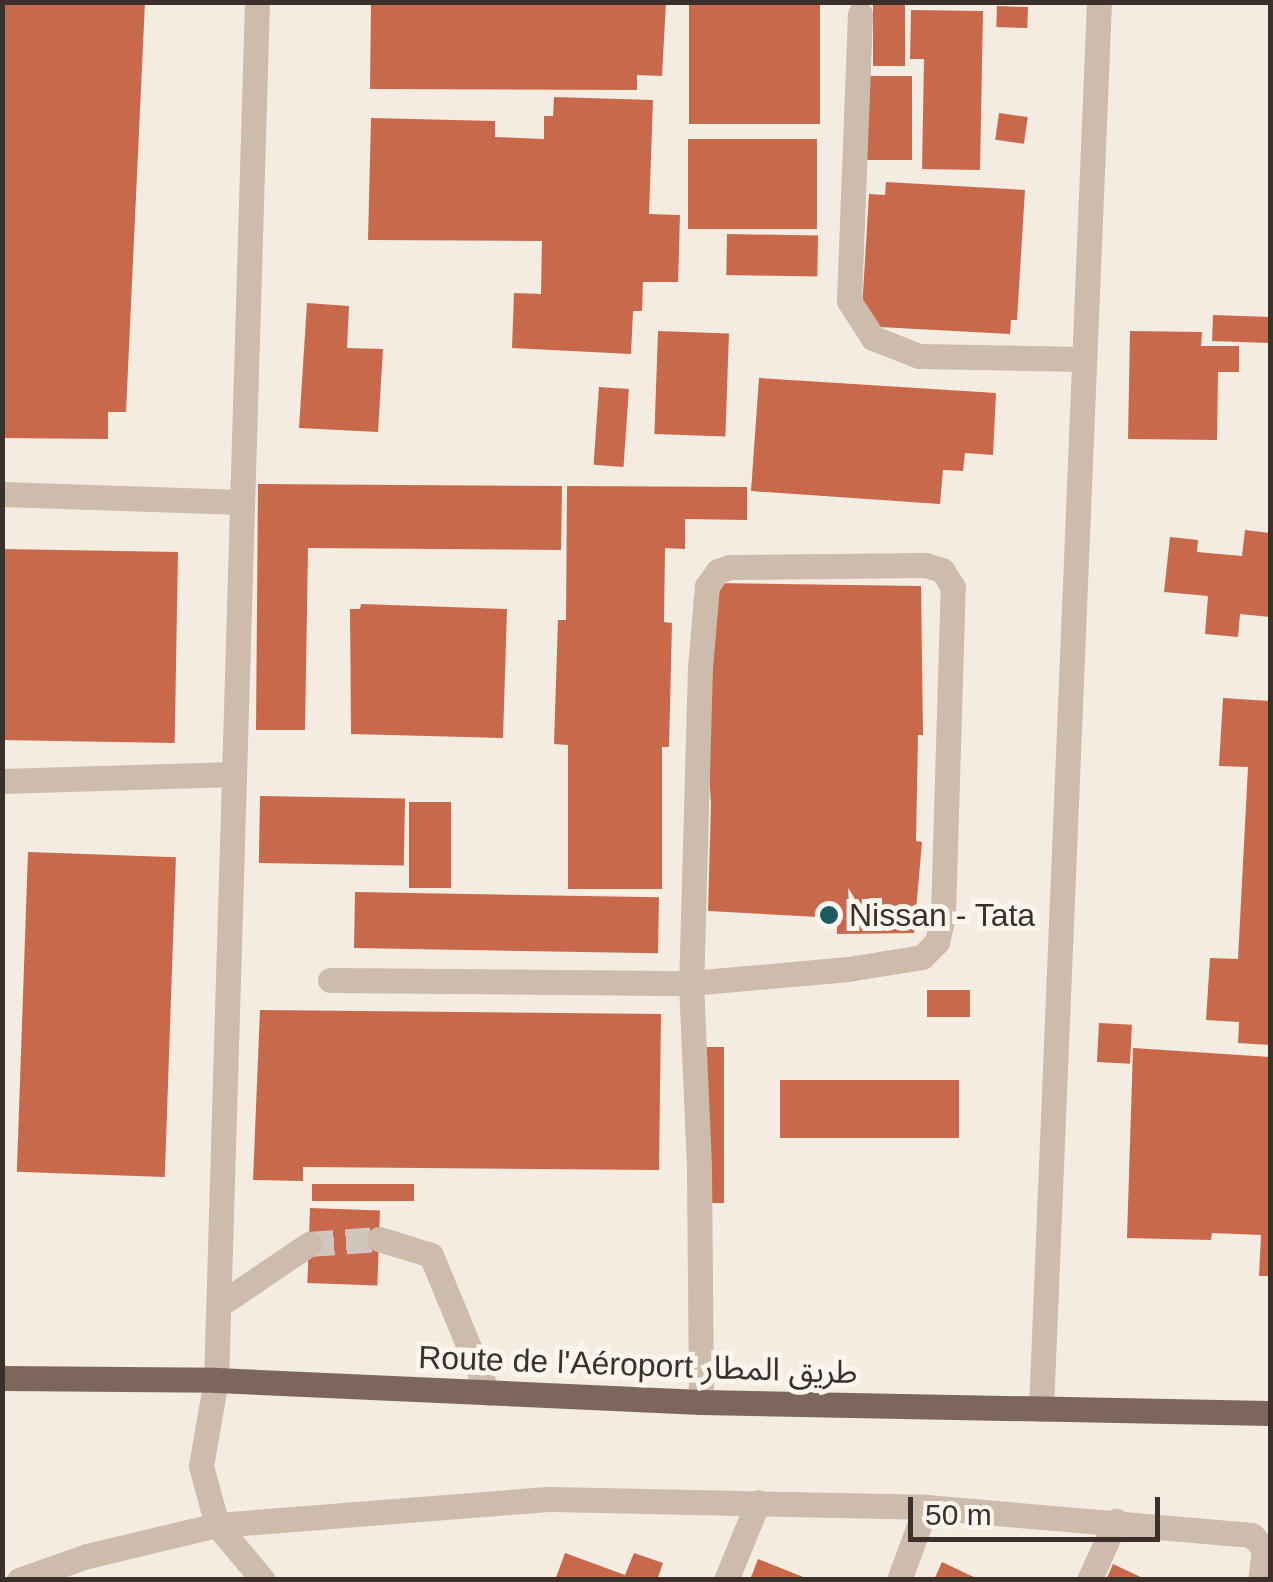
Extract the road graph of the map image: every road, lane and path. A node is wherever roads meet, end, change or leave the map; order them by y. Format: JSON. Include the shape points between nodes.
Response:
{"nodes":[{"id":1,"x":257,"y":2,"type":"edge"},
{"id":2,"x":1099,"y":2,"type":"edge"},
{"id":3,"x":860,"y":14,"type":"dead end"},
{"id":4,"x":1084,"y":360,"type":"junction"},
{"id":5,"x":2,"y":494,"type":"edge"},
{"id":6,"x":242,"y":502,"type":"junction"},
{"id":7,"x":234,"y":774,"type":"junction"},
{"id":8,"x":2,"y":781,"type":"edge"},
{"id":9,"x":330,"y":980,"type":"dead end"},
{"id":10,"x":691,"y":983,"type":"junction"},
{"id":11,"x":379,"y":1239,"type":"tunnel mouth"},
{"id":12,"x":310,"y":1244,"type":"tunnel mouth"},
{"id":13,"x":219,"y":1304,"type":"junction"},
{"id":14,"x":2,"y":1378,"type":"edge"},
{"id":15,"x":216,"y":1380,"type":"junction"},
{"id":16,"x":488,"y":1393,"type":"junction"},
{"id":17,"x":701,"y":1402,"type":"junction"},
{"id":18,"x":1041,"y":1409,"type":"junction"},
{"id":19,"x":1270,"y":1413,"type":"edge"},
{"id":20,"x":758,"y":1502,"type":"junction"},
{"id":21,"x":926,"y":1507,"type":"junction"},
{"id":22,"x":1116,"y":1520,"type":"junction"},
{"id":23,"x":217,"y":1524,"type":"junction"},
{"id":24,"x":19,"y":1580,"type":"edge"},
{"id":25,"x":263,"y":1580,"type":"edge"},
{"id":26,"x":726,"y":1580,"type":"edge"},
{"id":27,"x":899,"y":1580,"type":"edge"},
{"id":28,"x":1089,"y":1580,"type":"edge"},
{"id":29,"x":1260,"y":1580,"type":"edge"}],
"edges":[{"from":1,"to":6,"type":"street"},
{"from":2,"to":4,"type":"street"},
{"from":3,"to":4,"type":"street","via":[[849,301],[865,326],[873,338],[919,356]]},
{"from":4,"to":18,"type":"street"},
{"from":5,"to":6,"type":"street"},
{"from":6,"to":7,"type":"street"},
{"from":7,"to":8,"type":"street"},
{"from":7,"to":13,"type":"street"},
{"from":9,"to":10,"type":"street"},
{"from":10,"to":10,"type":"street","via":[[867,966],[922,956],[938,942],[953,587],[942,570],[730,567],[708,586]]},
{"from":10,"to":17,"type":"street"},
{"from":11,"to":16,"type":"street","via":[[431,1255]]},
{"from":12,"to":13,"type":"street"},
{"from":13,"to":15,"type":"street"},
{"from":14,"to":15,"type":"main road","name":"Route de l'Aéroport طريق المطار"},
{"from":15,"to":16,"type":"main road","name":"Route de l'Aéroport طريق المطار"},
{"from":15,"to":23,"type":"street","via":[[201,1466]]},
{"from":16,"to":17,"type":"main road","name":"Route de l'Aéroport طريق المطار"},
{"from":17,"to":18,"type":"main road","name":"Route de l'Aéroport طريق المطار"},
{"from":18,"to":19,"type":"main road","name":"Route de l'Aéroport طريق المطار"},
{"from":20,"to":21,"type":"street"},
{"from":20,"to":23,"type":"street","via":[[551,1498]]},
{"from":20,"to":26,"type":"street"},
{"from":21,"to":22,"type":"street"},
{"from":21,"to":27,"type":"street"},
{"from":22,"to":28,"type":"street"},
{"from":22,"to":29,"type":"street","via":[[1252,1535],[1264,1550]]},
{"from":23,"to":24,"type":"street"},
{"from":23,"to":25,"type":"street"}]}
